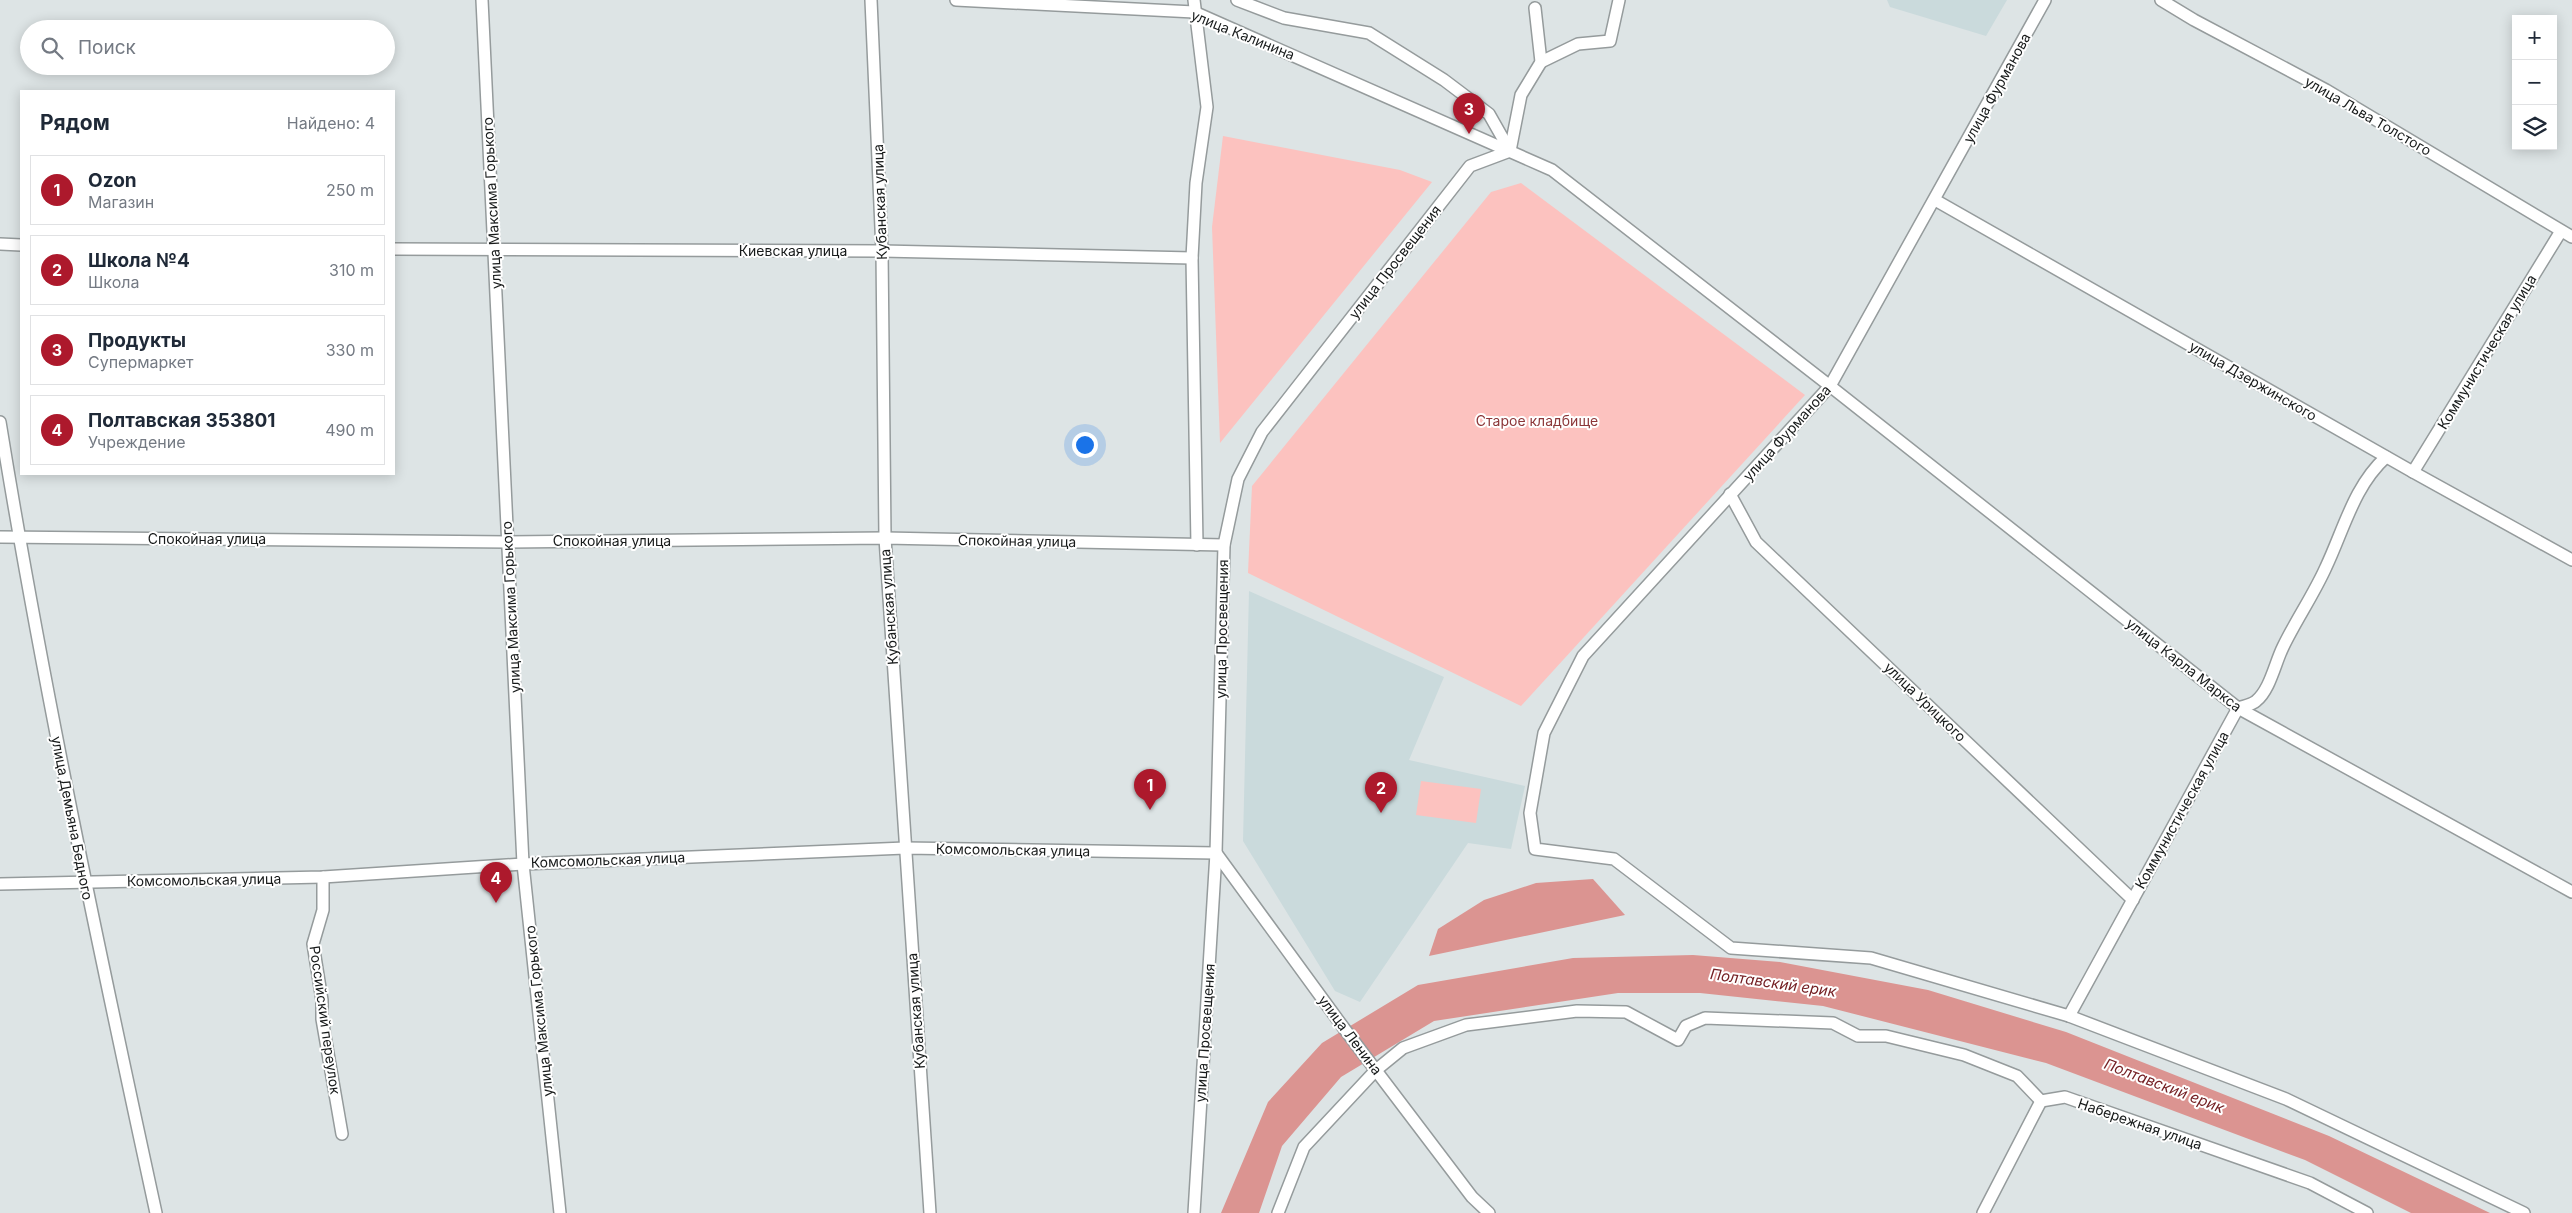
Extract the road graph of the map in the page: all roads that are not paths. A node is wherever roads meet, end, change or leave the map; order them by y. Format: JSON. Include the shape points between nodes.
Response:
{"nodes":[{"id":1,"x":482,"y":0,"type":"edge"},
{"id":2,"x":871,"y":0,"type":"edge"},
{"id":3,"x":956,"y":0,"type":"edge"},
{"id":4,"x":1194,"y":0,"type":"edge"},
{"id":5,"x":1237,"y":0,"type":"edge"},
{"id":6,"x":1620,"y":0,"type":"edge"},
{"id":7,"x":2045,"y":0,"type":"edge"},
{"id":8,"x":2161,"y":0,"type":"edge"},
{"id":9,"x":1535,"y":8,"type":"dead end"},
{"id":10,"x":1194,"y":12,"type":"junction"},
{"id":11,"x":1541,"y":62,"type":"junction"},
{"id":12,"x":1510,"y":151,"type":"junction"},
{"id":13,"x":1935,"y":200,"type":"junction"},
{"id":14,"x":2561,"y":231,"type":"junction"},
{"id":15,"x":2572,"y":237,"type":"edge"},
{"id":16,"x":0,"y":244,"type":"edge"},
{"id":17,"x":20,"y":245,"type":"edge"},
{"id":18,"x":395,"y":249,"type":"edge"},
{"id":19,"x":495,"y":250,"type":"junction"},
{"id":20,"x":882,"y":251,"type":"junction"},
{"id":21,"x":1192,"y":258,"type":"junction"},
{"id":22,"x":1830,"y":386,"type":"junction"},
{"id":23,"x":0,"y":422,"type":"edge"},
{"id":24,"x":2386,"y":457,"type":"junction"},
{"id":25,"x":2413,"y":472,"type":"junction"},
{"id":26,"x":1730,"y":494,"type":"junction"},
{"id":27,"x":0,"y":537,"type":"edge"},
{"id":28,"x":19,"y":538,"type":"junction"},
{"id":29,"x":885,"y":538,"type":"junction"},
{"id":30,"x":508,"y":542,"type":"junction"},
{"id":31,"x":1196,"y":545,"type":"junction"},
{"id":32,"x":1224,"y":545,"type":"junction"},
{"id":33,"x":2572,"y":560,"type":"edge"},
{"id":34,"x":2238,"y":708,"type":"junction"},
{"id":35,"x":905,"y":848,"type":"junction"},
{"id":36,"x":1216,"y":853,"type":"junction"},
{"id":37,"x":523,"y":864,"type":"junction"},
{"id":38,"x":323,"y":877,"type":"junction"},
{"id":39,"x":84,"y":883,"type":"junction"},
{"id":40,"x":0,"y":884,"type":"edge"},
{"id":41,"x":2572,"y":892,"type":"edge"},
{"id":42,"x":2133,"y":900,"type":"junction"},
{"id":43,"x":2069,"y":1016,"type":"junction"},
{"id":44,"x":1376,"y":1070,"type":"junction"},
{"id":45,"x":2041,"y":1101,"type":"junction"},
{"id":46,"x":342,"y":1134,"type":"dead end"},
{"id":47,"x":156,"y":1213,"type":"edge"},
{"id":48,"x":560,"y":1213,"type":"edge"},
{"id":49,"x":930,"y":1213,"type":"edge"},
{"id":50,"x":1194,"y":1213,"type":"edge"},
{"id":51,"x":1278,"y":1213,"type":"edge"},
{"id":52,"x":1489,"y":1213,"type":"edge"},
{"id":53,"x":1983,"y":1213,"type":"edge"},
{"id":54,"x":2367,"y":1213,"type":"edge"},
{"id":55,"x":2524,"y":1213,"type":"edge"}],
"edges":[{"from":1,"to":19,"type":"street","name":"улица Максима Горького"},
{"from":2,"to":20,"type":"street","name":"Кубанская улица"},
{"from":3,"to":10,"type":"street","name":"улица Калинина"},
{"from":4,"to":10,"type":"street"},
{"from":5,"to":12,"type":"street","via":[[1284,18],[1368,33],[1444,80],[1489,114]]},
{"from":6,"to":11,"type":"street","via":[[1610,42],[1578,44]]},
{"from":7,"to":13,"type":"street","name":"улица Фурманова"},
{"from":8,"to":14,"type":"street","name":"улица Льва Толстого","via":[[2326,90]]},
{"from":9,"to":11,"type":"street"},
{"from":10,"to":12,"type":"street","name":"улица Калинина"},
{"from":10,"to":21,"type":"street","via":[[1206,107],[1196,183]]},
{"from":11,"to":12,"type":"street","via":[[1521,95]]},
{"from":12,"to":22,"type":"street","name":"улица Калинина","via":[[1552,170]]},
{"from":12,"to":32,"type":"street","name":"улица Просвещения","via":[[1470,166],[1262,432],[1238,479]]},
{"from":13,"to":22,"type":"street","name":"улица Фурманова"},
{"from":13,"to":24,"type":"street","name":"улица Дзержинского"},
{"from":14,"to":15,"type":"street","name":"улица Льва Толстого"},
{"from":14,"to":25,"type":"street","name":"Коммунистическая улица"},
{"from":16,"to":17,"type":"street"},
{"from":18,"to":19,"type":"street","name":"Киевская улица"},
{"from":19,"to":20,"type":"street","name":"Киевская улица"},
{"from":19,"to":30,"type":"street","name":"улица Максима Горького"},
{"from":20,"to":21,"type":"street","name":"Киевская улица"},
{"from":20,"to":29,"type":"street","name":"Кубанская улица"},
{"from":21,"to":31,"type":"street"},
{"from":22,"to":26,"type":"street","name":"улица Фурманова"},
{"from":22,"to":34,"type":"street","name":"улица Карла Маркса"},
{"from":23,"to":28,"type":"street","name":"улица Демьяна Бедного"},
{"from":24,"to":25,"type":"street","name":"улица Дзержинского"},
{"from":24,"to":34,"type":"street","via":[[2372,470],[2353,504],[2324,572],[2282,650],[2271,678],[2256,702]]},
{"from":25,"to":33,"type":"street","name":"улица Дзержинского"},
{"from":26,"to":42,"type":"street","name":"улица Урицкого","via":[[1756,542]]},
{"from":26,"to":43,"type":"street","name":"улица Фурманова","via":[[1583,656],[1544,734],[1530,813],[1535,849],[1614,859],[1731,948],[1871,958]]},
{"from":27,"to":28,"type":"street","name":"Спокойная улица"},
{"from":28,"to":30,"type":"street","name":"Спокойная улица"},
{"from":28,"to":39,"type":"street","name":"улица Демьяна Бедного"},
{"from":29,"to":30,"type":"street","name":"Спокойная улица"},
{"from":29,"to":31,"type":"street","name":"Спокойная улица"},
{"from":29,"to":35,"type":"street","name":"Кубанская улица"},
{"from":30,"to":37,"type":"street","name":"улица Максима Горького"},
{"from":31,"to":32,"type":"street","name":"Спокойная улица"},
{"from":32,"to":36,"type":"street","name":"улица Просвещения"},
{"from":34,"to":41,"type":"street","name":"улица Карла Маркса"},
{"from":34,"to":42,"type":"street","name":"Коммунистическая улица"},
{"from":35,"to":36,"type":"street","name":"Комсомольская улица"},
{"from":35,"to":37,"type":"street","name":"Комсомольская улица"},
{"from":35,"to":49,"type":"street","name":"Кубанская улица"},
{"from":36,"to":44,"type":"street","name":"улица Ленина"},
{"from":36,"to":50,"type":"street","name":"улица Просвещения"},
{"from":37,"to":38,"type":"street","name":"Комсомольская улица"},
{"from":37,"to":48,"type":"street","name":"улица Максима Горького"},
{"from":38,"to":39,"type":"street","name":"Комсомольская улица"},
{"from":38,"to":46,"type":"street","name":"Российский переулок","via":[[323,910],[313,944]]},
{"from":39,"to":40,"type":"street","name":"Комсомольская улица"},
{"from":39,"to":47,"type":"street","name":"улица Демьяна Бедного"},
{"from":42,"to":43,"type":"street","name":"Коммунистическая улица"},
{"from":43,"to":55,"type":"street","via":[[2286,1099]]},
{"from":44,"to":45,"type":"street","via":[[1403,1048],[1466,1025],[1577,1011],[1626,1012],[1678,1040],[1686,1026],[1705,1018],[1832,1024],[1858,1036],[1886,1036],[1964,1055],[2017,1076]]},
{"from":44,"to":51,"type":"street","via":[[1304,1147]]},
{"from":44,"to":52,"type":"street","name":"улица Ленина","via":[[1472,1198]]},
{"from":45,"to":53,"type":"street"},
{"from":45,"to":54,"type":"street","name":"Набережная улица","via":[[2065,1097],[2310,1183]]}]}
